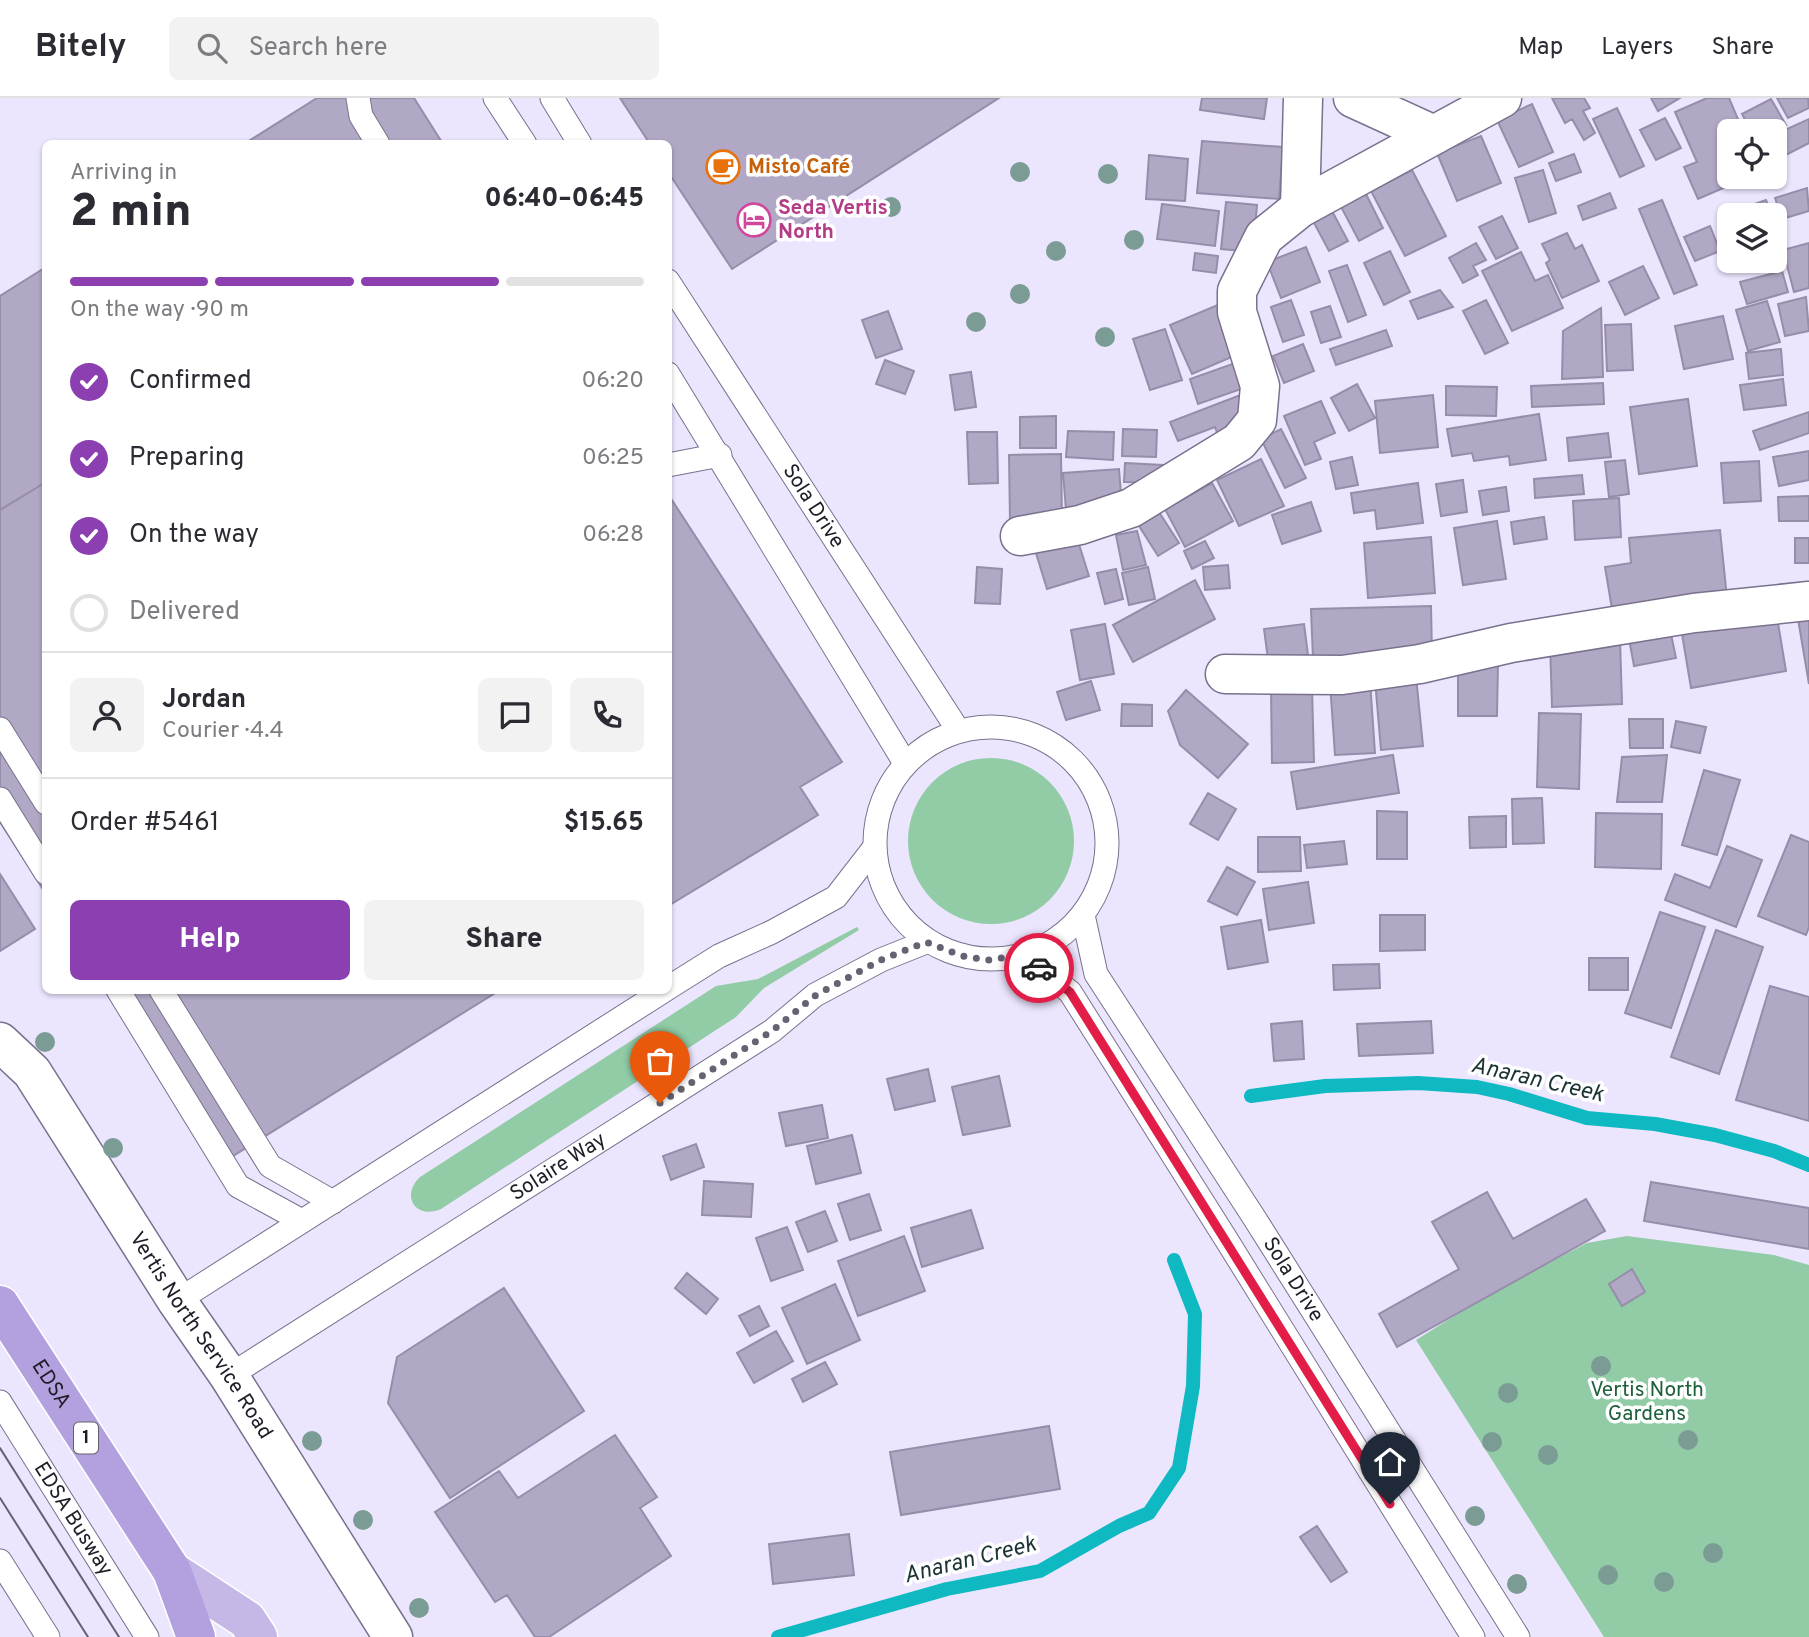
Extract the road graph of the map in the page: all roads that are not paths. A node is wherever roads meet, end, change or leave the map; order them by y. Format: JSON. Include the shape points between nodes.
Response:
{"nodes":[{"id":1,"x":358,"y":98,"type":"edge"},
{"id":2,"x":495,"y":98,"type":"edge"},
{"id":3,"x":552,"y":98,"type":"edge"},
{"id":4,"x":1303,"y":98,"type":"edge"},
{"id":5,"x":1353,"y":98,"type":"edge"},
{"id":6,"x":1502,"y":98,"type":"edge"},
{"id":7,"x":1434,"y":135,"type":"junction"},
{"id":8,"x":376,"y":140,"type":"edge"},
{"id":9,"x":522,"y":140,"type":"edge"},
{"id":10,"x":578,"y":140,"type":"edge"},
{"id":11,"x":1300,"y":208,"type":"junction"},
{"id":12,"x":672,"y":287,"type":"edge"},
{"id":13,"x":672,"y":379,"type":"edge"},
{"id":14,"x":719,"y":455,"type":"junction"},
{"id":15,"x":672,"y":464,"type":"edge"},
{"id":16,"x":1020,"y":536,"type":"dead end"},
{"id":17,"x":1809,"y":601,"type":"edge"},
{"id":18,"x":1225,"y":674,"type":"dead end"},
{"id":19,"x":0,"y":729,"type":"edge"},
{"id":20,"x":958,"y":730,"type":"junction"},
{"id":21,"x":905,"y":763,"type":"junction"},
{"id":22,"x":42,"y":797,"type":"edge"},
{"id":23,"x":0,"y":799,"type":"edge"},
{"id":24,"x":874,"y":848,"type":"junction"},
{"id":25,"x":42,"y":867,"type":"edge"},
{"id":26,"x":1083,"y":915,"type":"junction"},
{"id":27,"x":926,"y":942,"type":"junction"},
{"id":28,"x":1023,"y":955,"type":"junction"},
{"id":29,"x":672,"y":986,"type":"edge"},
{"id":30,"x":120,"y":994,"type":"edge"},
{"id":31,"x":164,"y":994,"type":"edge"},
{"id":32,"x":659,"y":994,"type":"edge"},
{"id":33,"x":0,"y":1042,"type":"edge"},
{"id":34,"x":333,"y":1202,"type":"junction"},
{"id":35,"x":302,"y":1221,"type":"junction"},
{"id":36,"x":177,"y":1301,"type":"junction"},
{"id":37,"x":0,"y":1305,"type":"edge"},
{"id":38,"x":229,"y":1376,"type":"junction"},
{"id":39,"x":0,"y":1402,"type":"edge"},
{"id":40,"x":0,"y":1561,"type":"edge"},
{"id":41,"x":172,"y":1571,"type":"junction"},
{"id":42,"x":48,"y":1637,"type":"edge"},
{"id":43,"x":147,"y":1637,"type":"edge"},
{"id":44,"x":196,"y":1637,"type":"edge"},
{"id":45,"x":258,"y":1637,"type":"edge"},
{"id":46,"x":393,"y":1637,"type":"edge"},
{"id":47,"x":1473,"y":1637,"type":"edge"},
{"id":48,"x":1518,"y":1637,"type":"edge"}],
"edges":[{"from":1,"to":8,"type":"lane","via":[[361,116]]},
{"from":2,"to":9,"type":"lane"},
{"from":3,"to":10,"type":"lane"},
{"from":4,"to":11,"type":"street"},
{"from":5,"to":7,"type":"street"},
{"from":6,"to":7,"type":"street"},
{"from":7,"to":11,"type":"street"},
{"from":11,"to":16,"type":"street","via":[[1265,237],[1237,291],[1237,312],[1260,386],[1257,420],[1239,442],[1131,508],[1080,525]]},
{"from":12,"to":20,"type":"lane","name":"Sola Drive"},
{"from":13,"to":14,"type":"lane"},
{"from":14,"to":15,"type":"lane"},
{"from":14,"to":21,"type":"lane"},
{"from":17,"to":18,"type":"street","via":[[1694,613],[1342,675]]},
{"from":19,"to":22,"type":"lane"},
{"from":20,"to":21,"type":"lane"},
{"from":20,"to":26,"type":"lane","via":[[990,726],[1022,730],[1056,746],[1085,772],[1102,806],[1109,844],[1102,882]]},
{"from":21,"to":24,"type":"lane","via":[[877,816]]},
{"from":23,"to":25,"type":"lane"},
{"from":24,"to":27,"type":"lane","via":[[881,887]]},
{"from":24,"to":29,"type":"lane","via":[[836,897]]},
{"from":26,"to":28,"type":"lane","via":[[1054,941]]},
{"from":26,"to":48,"type":"lane","name":"Sola Drive","via":[[1096,974]]},
{"from":27,"to":28,"type":"lane","via":[[988,960]]},
{"from":27,"to":38,"type":"lane","name":"Solaire Way","via":[[816,995],[772,1031]]},
{"from":28,"to":47,"type":"lane","name":"Sola Drive","via":[[1070,992]]},
{"from":30,"to":35,"type":"lane","via":[[238,1186]]},
{"from":31,"to":34,"type":"lane","via":[[266,1147],[270,1166]]},
{"from":32,"to":34,"type":"lane"},
{"from":33,"to":36,"type":"street","name":"Vertis North Service Road","via":[[32,1072]]},
{"from":34,"to":35,"type":"lane"},
{"from":35,"to":36,"type":"lane"},
{"from":36,"to":38,"type":"street","name":"Vertis North Service Road"},
{"from":37,"to":41,"type":"highway","name":"EDSA","number":"1"},
{"from":38,"to":46,"type":"street","name":"Vertis North Service Road"},
{"from":39,"to":43,"type":"lane","name":"EDSA Busway"},
{"from":40,"to":42,"type":"lane"},
{"from":41,"to":44,"type":"highway","name":"EDSA","number":"1"},
{"from":41,"to":45,"type":"main road","name":"EDSA","number":"1","via":[[247,1619]]}]}
